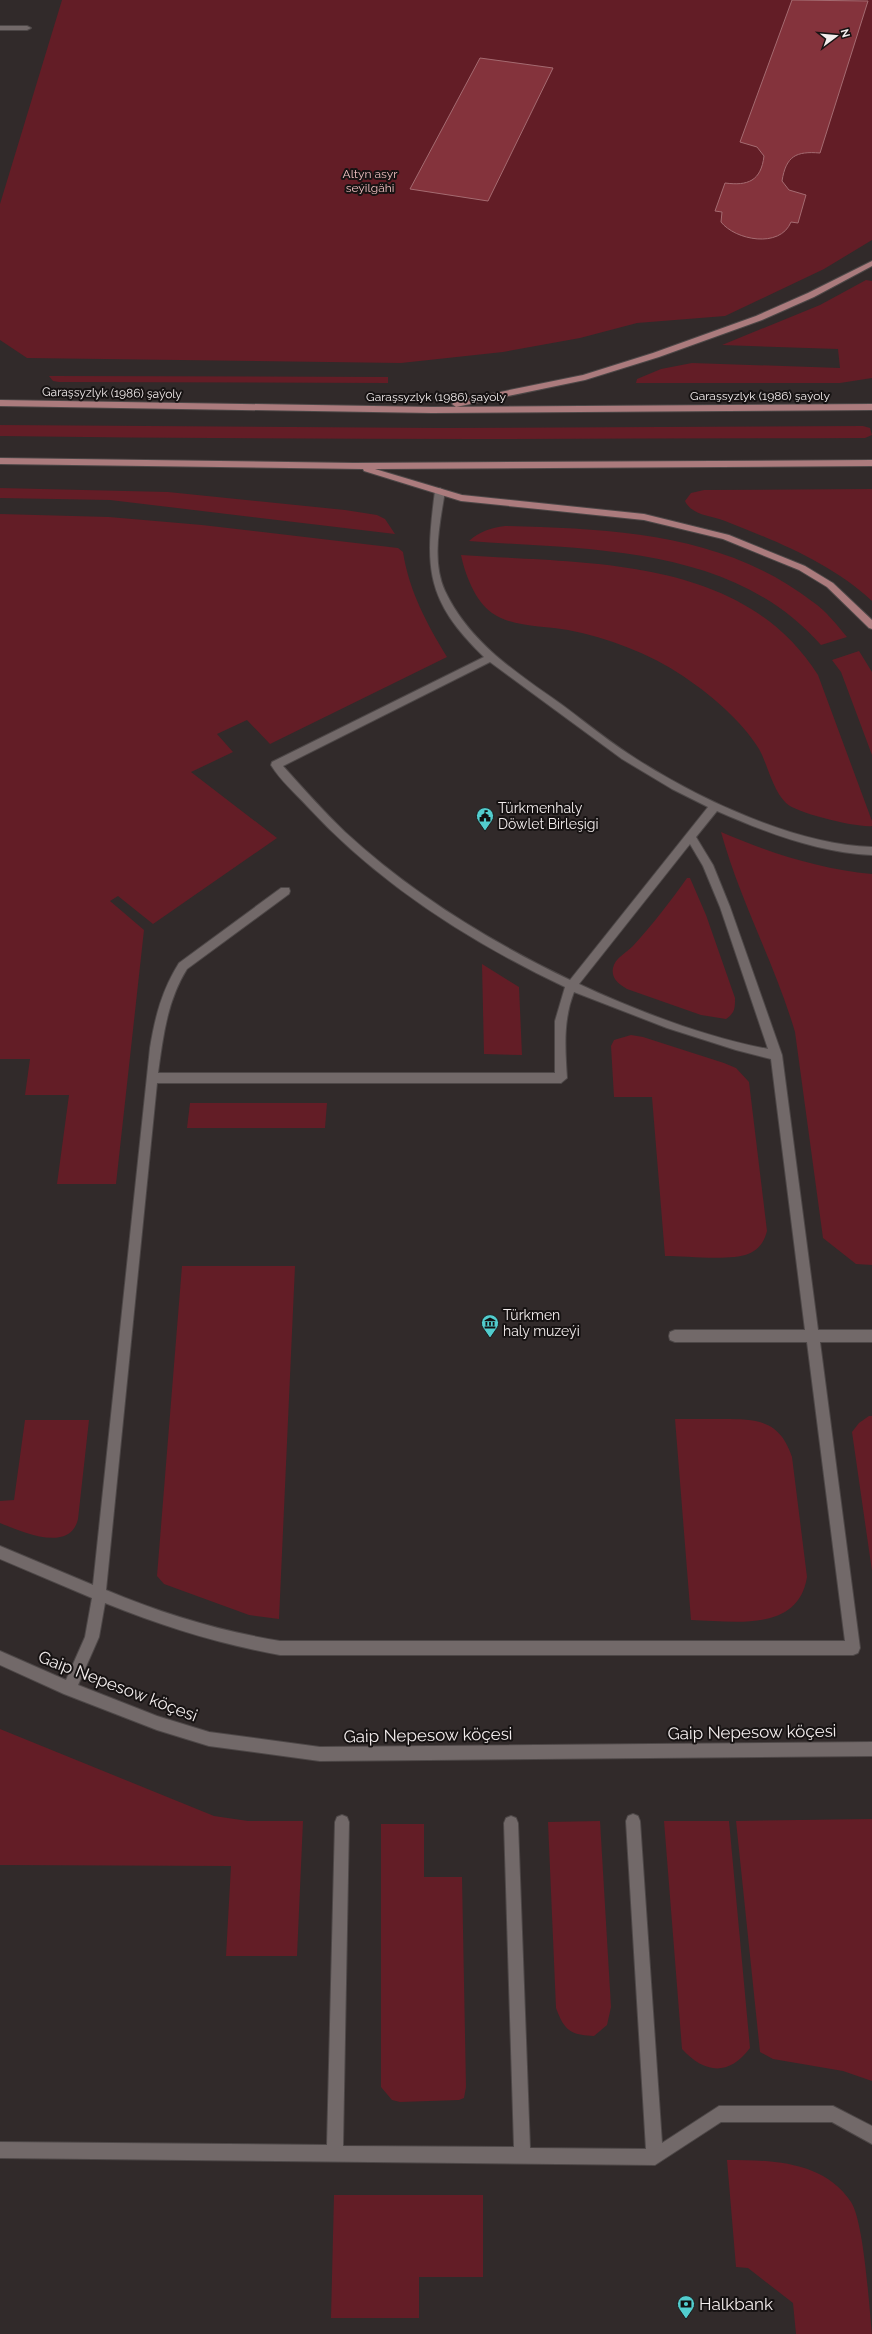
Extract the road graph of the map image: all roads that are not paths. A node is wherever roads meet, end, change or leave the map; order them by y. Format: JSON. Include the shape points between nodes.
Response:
{"nodes":[{"id":1,"x":0,"y":28,"type":"edge"},
{"id":2,"x":27,"y":28,"type":"dead end"},
{"id":3,"x":872,"y":264,"type":"edge"},
{"id":4,"x":0,"y":403,"type":"edge"},
{"id":5,"x":872,"y":407,"type":"edge"},
{"id":6,"x":432,"y":410,"type":"junction"},
{"id":7,"x":0,"y":461,"type":"edge"},
{"id":8,"x":872,"y":463,"type":"edge"},
{"id":9,"x":354,"y":466,"type":"junction"},
{"id":10,"x":440,"y":491,"type":"junction"},
{"id":11,"x":872,"y":626,"type":"edge"},
{"id":12,"x":490,"y":658,"type":"junction"},
{"id":13,"x":715,"y":806,"type":"junction"},
{"id":14,"x":691,"y":837,"type":"junction"},
{"id":15,"x":872,"y":851,"type":"edge"},
{"id":16,"x":285,"y":891,"type":"dead end"},
{"id":17,"x":571,"y":986,"type":"junction"},
{"id":18,"x":776,"y":1055,"type":"junction"},
{"id":19,"x":152,"y":1078,"type":"junction"},
{"id":20,"x":675,"y":1336,"type":"dead end"},
{"id":21,"x":812,"y":1336,"type":"junction"},
{"id":22,"x":872,"y":1336,"type":"edge"},
{"id":23,"x":0,"y":1552,"type":"edge"},
{"id":24,"x":98,"y":1593,"type":"junction"},
{"id":25,"x":0,"y":1658,"type":"edge"},
{"id":26,"x":68,"y":1689,"type":"junction"},
{"id":27,"x":872,"y":1749,"type":"edge"},
{"id":28,"x":633,"y":1821,"type":"dead end"},
{"id":29,"x":342,"y":1822,"type":"dead end"},
{"id":30,"x":511,"y":1823,"type":"dead end"},
{"id":31,"x":872,"y":2136,"type":"edge"},
{"id":32,"x":0,"y":2150,"type":"edge"},
{"id":33,"x":335,"y":2153,"type":"junction"},
{"id":34,"x":522,"y":2156,"type":"junction"},
{"id":35,"x":655,"y":2157,"type":"junction"}],
"edges":[{"from":1,"to":2,"type":"street"},
{"from":3,"to":6,"type":"main road","via":[[811,296],[759,318],[656,355],[584,377]]},
{"from":4,"to":6,"type":"main road","name":"Garaşsyzlyk (1986) şaýoly"},
{"from":5,"to":6,"type":"main road","name":"Garaşsyzlyk (1986) şaýoly"},
{"from":7,"to":9,"type":"main road"},
{"from":8,"to":9,"type":"main road"},
{"from":9,"to":10,"type":"main road"},
{"from":10,"to":11,"type":"main road","via":[[486,502],[644,517],[726,537],[802,568],[830,585]]},
{"from":10,"to":12,"type":"street","via":[[433,545],[433,564],[440,589],[458,621]]},
{"from":12,"to":13,"type":"street","via":[[635,762]]},
{"from":12,"to":17,"type":"street","via":[[276,765],[343,836],[413,893],[503,951]]},
{"from":13,"to":14,"type":"street"},
{"from":13,"to":15,"type":"street","via":[[786,834],[849,850]]},
{"from":14,"to":17,"type":"street"},
{"from":14,"to":18,"type":"street","via":[[708,865],[725,907]]},
{"from":16,"to":19,"type":"street","via":[[183,966],[172,982],[163,1006]]},
{"from":17,"to":18,"type":"street","via":[[642,1015],[749,1050]]},
{"from":17,"to":19,"type":"street","via":[[563,1002],[558,1024],[560,1078]]},
{"from":18,"to":21,"type":"street"},
{"from":19,"to":24,"type":"street"},
{"from":20,"to":21,"type":"street"},
{"from":21,"to":22,"type":"street"},
{"from":21,"to":24,"type":"street","via":[[853,1648],[280,1648],[205,1634]]},
{"from":23,"to":24,"type":"street"},
{"from":24,"to":26,"type":"street","via":[[92,1637]]},
{"from":25,"to":26,"type":"street","name":"Gaip Nepesow köçesi"},
{"from":26,"to":27,"type":"street","name":"Gaip Nepesow köçesi","via":[[209,1740],[320,1754]]},
{"from":28,"to":35,"type":"street"},
{"from":29,"to":33,"type":"street"},
{"from":30,"to":34,"type":"street"},
{"from":31,"to":35,"type":"street","via":[[862,2128],[833,2114],[719,2114]]},
{"from":32,"to":33,"type":"street"},
{"from":33,"to":34,"type":"street"},
{"from":34,"to":35,"type":"street"}]}
